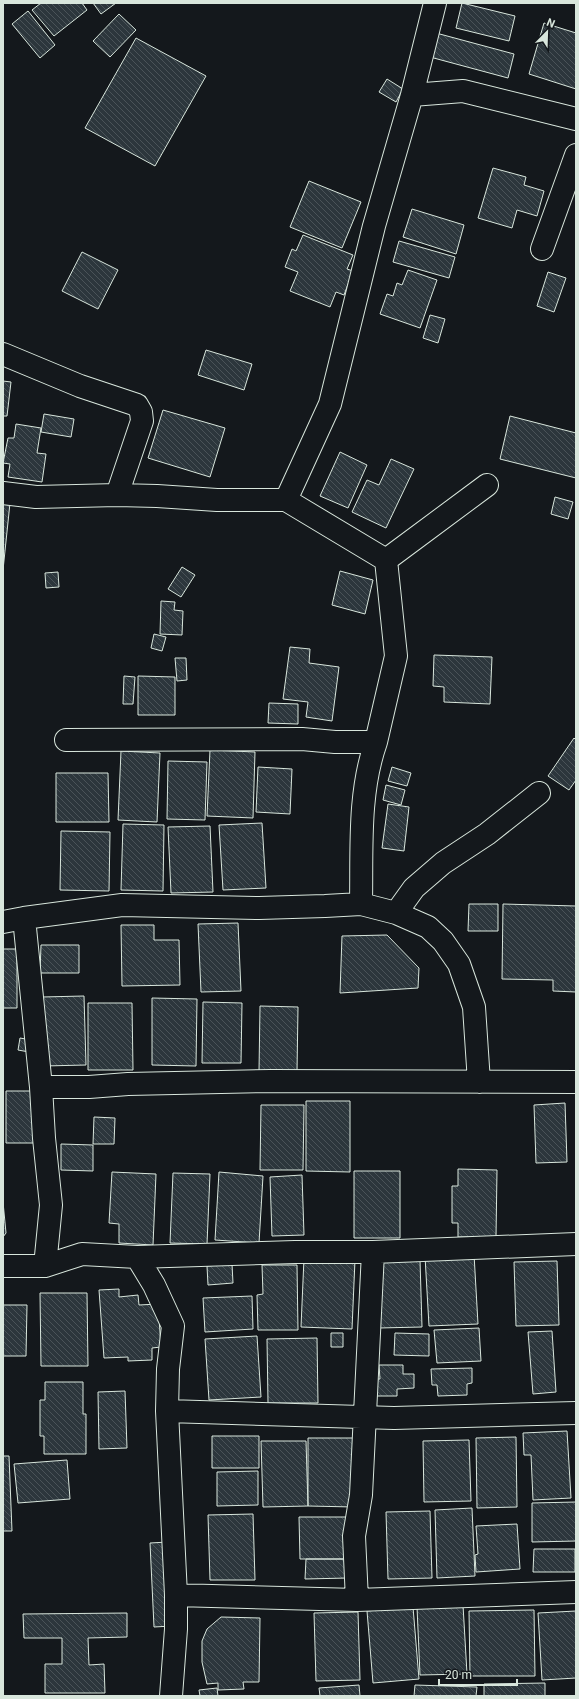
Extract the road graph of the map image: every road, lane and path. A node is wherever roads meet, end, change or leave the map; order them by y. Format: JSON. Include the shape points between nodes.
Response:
{"nodes":[{"id":1,"x":435,"y":3,"type":"edge"},
{"id":2,"x":412,"y":96,"type":"junction"},
{"id":3,"x":576,"y":120,"type":"edge"},
{"id":4,"x":576,"y":155,"type":"edge"},
{"id":5,"x":542,"y":249,"type":"dead end"},
{"id":6,"x":3,"y":354,"type":"edge"},
{"id":7,"x":487,"y":485,"type":"dead end"},
{"id":8,"x":3,"y":494,"type":"edge"},
{"id":9,"x":117,"y":496,"type":"junction"},
{"id":10,"x":286,"y":500,"type":"junction"},
{"id":11,"x":386,"y":560,"type":"junction"},
{"id":12,"x":66,"y":740,"type":"dead end"},
{"id":13,"x":376,"y":742,"type":"junction"},
{"id":14,"x":539,"y":793,"type":"dead end"},
{"id":15,"x":361,"y":904,"type":"junction"},
{"id":16,"x":396,"y":913,"type":"junction"},
{"id":17,"x":13,"y":920,"type":"edge"},
{"id":18,"x":480,"y":1082,"type":"junction"},
{"id":19,"x":576,"y":1082,"type":"edge"},
{"id":20,"x":42,"y":1087,"type":"junction"},
{"id":21,"x":576,"y":1244,"type":"edge"},
{"id":22,"x":373,"y":1252,"type":"junction"},
{"id":23,"x":137,"y":1256,"type":"junction"},
{"id":24,"x":3,"y":1266,"type":"edge"},
{"id":25,"x":45,"y":1266,"type":"junction"},
{"id":26,"x":167,"y":1411,"type":"junction"},
{"id":27,"x":576,"y":1412,"type":"edge"},
{"id":28,"x":366,"y":1416,"type":"junction"},
{"id":29,"x":576,"y":1592,"type":"edge"},
{"id":30,"x":176,"y":1595,"type":"junction"},
{"id":31,"x":357,"y":1600,"type":"junction"},
{"id":32,"x":171,"y":1696,"type":"edge"}],
"edges":[{"from":1,"to":2,"type":"street"},
{"from":2,"to":3,"type":"street","via":[[463,91]]},
{"from":2,"to":10,"type":"street","via":[[374,226],[330,404]]},
{"from":4,"to":5,"type":"street"},
{"from":6,"to":9,"type":"street","via":[[80,386],[137,405],[142,421]]},
{"from":7,"to":11,"type":"street"},
{"from":8,"to":9,"type":"street"},
{"from":9,"to":10,"type":"street"},
{"from":10,"to":11,"type":"street"},
{"from":11,"to":13,"type":"street","via":[[396,656]]},
{"from":12,"to":13,"type":"street","via":[[302,739]]},
{"from":13,"to":15,"type":"street","via":[[366,780]]},
{"from":14,"to":16,"type":"street","via":[[487,834],[443,863],[414,888]]},
{"from":15,"to":16,"type":"street"},
{"from":15,"to":17,"type":"street","via":[[259,908],[122,905]]},
{"from":16,"to":18,"type":"street","via":[[428,927],[443,941],[458,964],[474,1007]]},
{"from":17,"to":20,"type":"street"},
{"from":18,"to":19,"type":"street"},
{"from":18,"to":20,"type":"street","via":[[271,1080]]},
{"from":20,"to":25,"type":"street","via":[[50,1205]]},
{"from":21,"to":22,"type":"street"},
{"from":22,"to":23,"type":"street"},
{"from":22,"to":28,"type":"street"},
{"from":23,"to":25,"type":"street","via":[[82,1254]]},
{"from":23,"to":26,"type":"street","via":[[173,1326]]},
{"from":24,"to":25,"type":"street"},
{"from":26,"to":28,"type":"street"},
{"from":26,"to":30,"type":"street"},
{"from":27,"to":28,"type":"street","via":[[394,1418]]},
{"from":28,"to":31,"type":"street","via":[[361,1495],[354,1536]]},
{"from":29,"to":31,"type":"street"},
{"from":30,"to":31,"type":"street"},
{"from":30,"to":32,"type":"street"}]}
